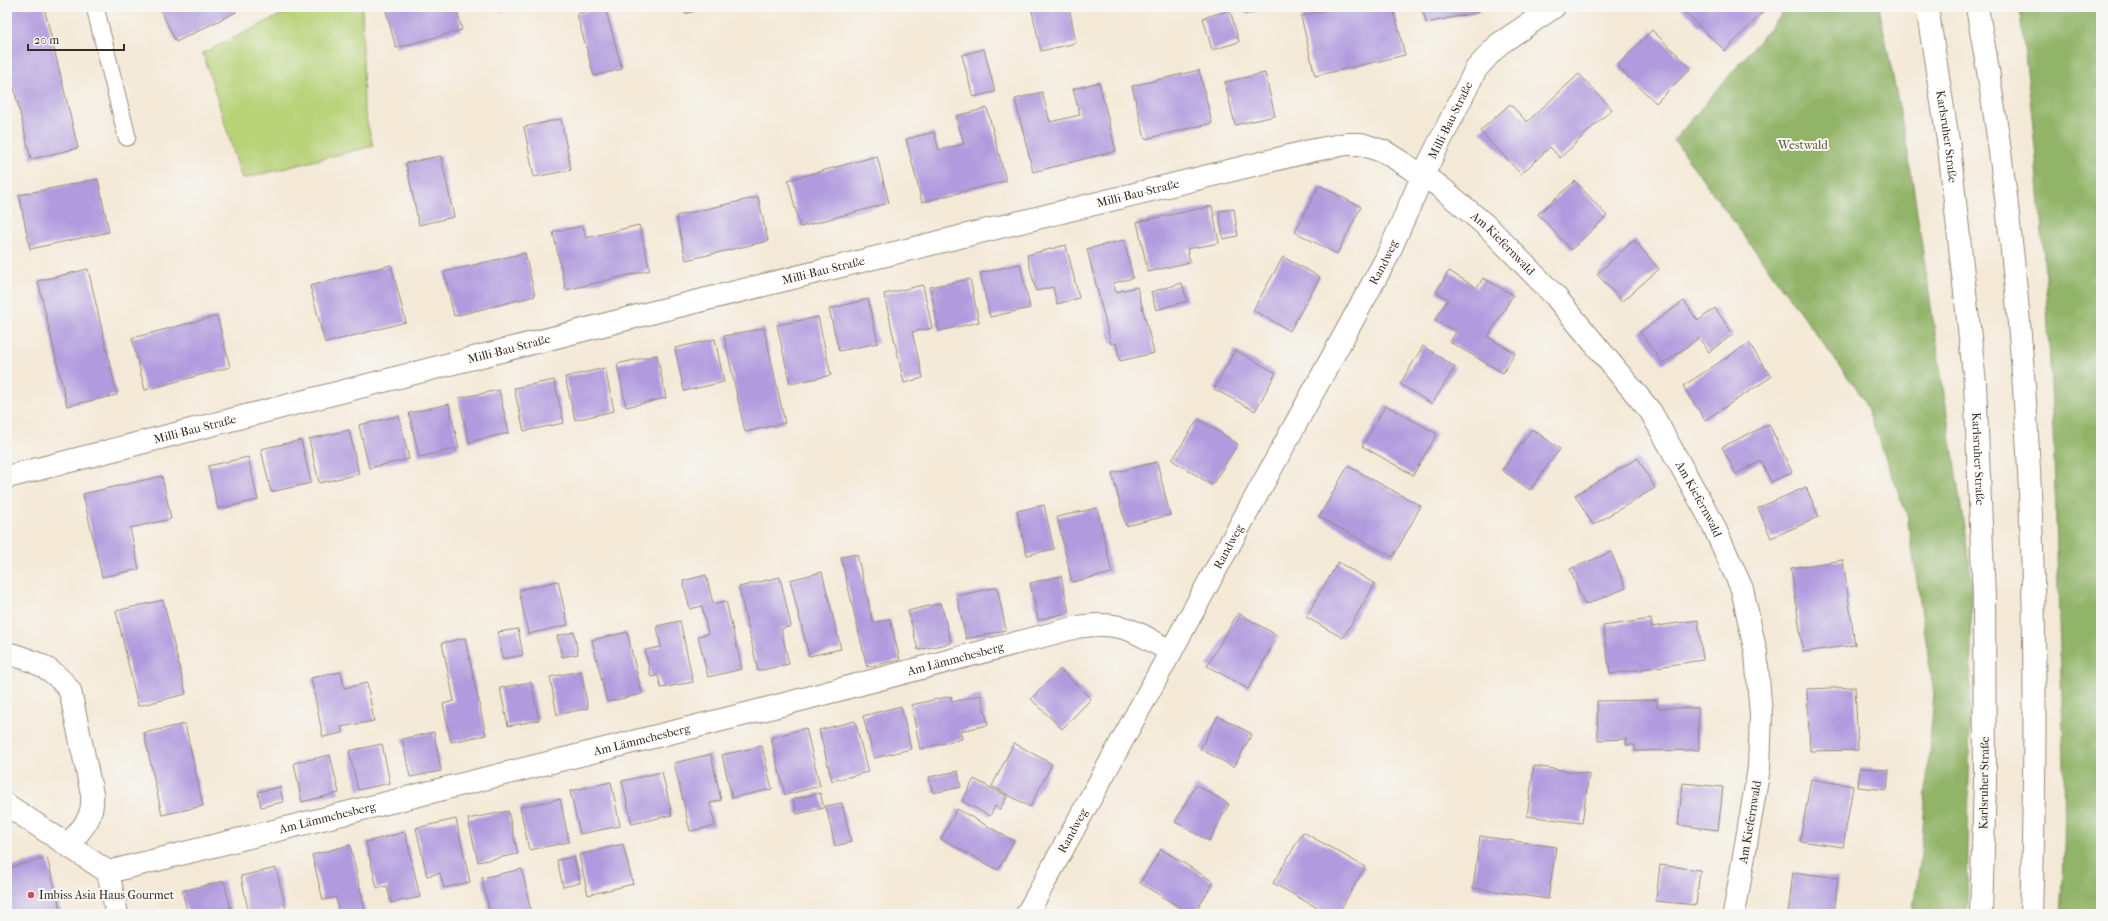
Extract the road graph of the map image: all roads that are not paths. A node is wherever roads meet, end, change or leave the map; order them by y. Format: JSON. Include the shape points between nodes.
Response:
{"nodes":[{"id":1,"x":95,"y":7,"type":"edge"},
{"id":2,"x":1554,"y":7,"type":"edge"},
{"id":3,"x":1927,"y":7,"type":"edge"},
{"id":4,"x":1977,"y":7,"type":"edge"},
{"id":5,"x":127,"y":137,"type":"dead end"},
{"id":6,"x":1423,"y":175,"type":"junction"},
{"id":7,"x":7,"y":477,"type":"edge"},
{"id":8,"x":7,"y":652,"type":"edge"},
{"id":9,"x":1171,"y":652,"type":"junction"},
{"id":10,"x":7,"y":805,"type":"edge"},
{"id":11,"x":68,"y":845,"type":"junction"},
{"id":12,"x":108,"y":872,"type":"junction"},
{"id":13,"x":118,"y":914,"type":"edge"},
{"id":14,"x":1027,"y":914,"type":"edge"},
{"id":15,"x":1734,"y":914,"type":"edge"},
{"id":16,"x":1980,"y":914,"type":"edge"},
{"id":17,"x":2031,"y":914,"type":"edge"}],
"edges":[{"from":1,"to":5,"type":"lane"},
{"from":2,"to":6,"type":"street","name":"Milli-Bau-Straße","via":[[1514,32],[1486,57],[1469,81]]},
{"from":3,"to":16,"type":"street","name":"Karlsruher Straße","via":[[1949,148],[1975,383],[1984,605],[1985,782]]},
{"from":4,"to":17,"type":"street","via":[[2002,168],[2024,373],[2033,596],[2035,792]]},
{"from":6,"to":7,"type":"street","name":"Milli-Bau-Straße","via":[[1375,148],[1360,144],[1332,146],[654,312]]},
{"from":6,"to":9,"type":"street","name":"Randweg","via":[[1386,259]]},
{"from":6,"to":15,"type":"street","name":"Am Kiefernwald","via":[[1465,207],[1507,245],[1555,296],[1651,412],[1711,520],[1742,589],[1756,653],[1761,715],[1759,768]]},
{"from":8,"to":11,"type":"street","via":[[49,668],[70,691],[93,806],[91,816]]},
{"from":9,"to":12,"type":"street","name":"Am Lämmchesberg","via":[[1127,628],[1112,624],[1077,627],[762,710]]},
{"from":9,"to":14,"type":"street","name":"Randweg"},
{"from":10,"to":11,"type":"street"},
{"from":11,"to":12,"type":"street"},
{"from":12,"to":13,"type":"street"}]}
